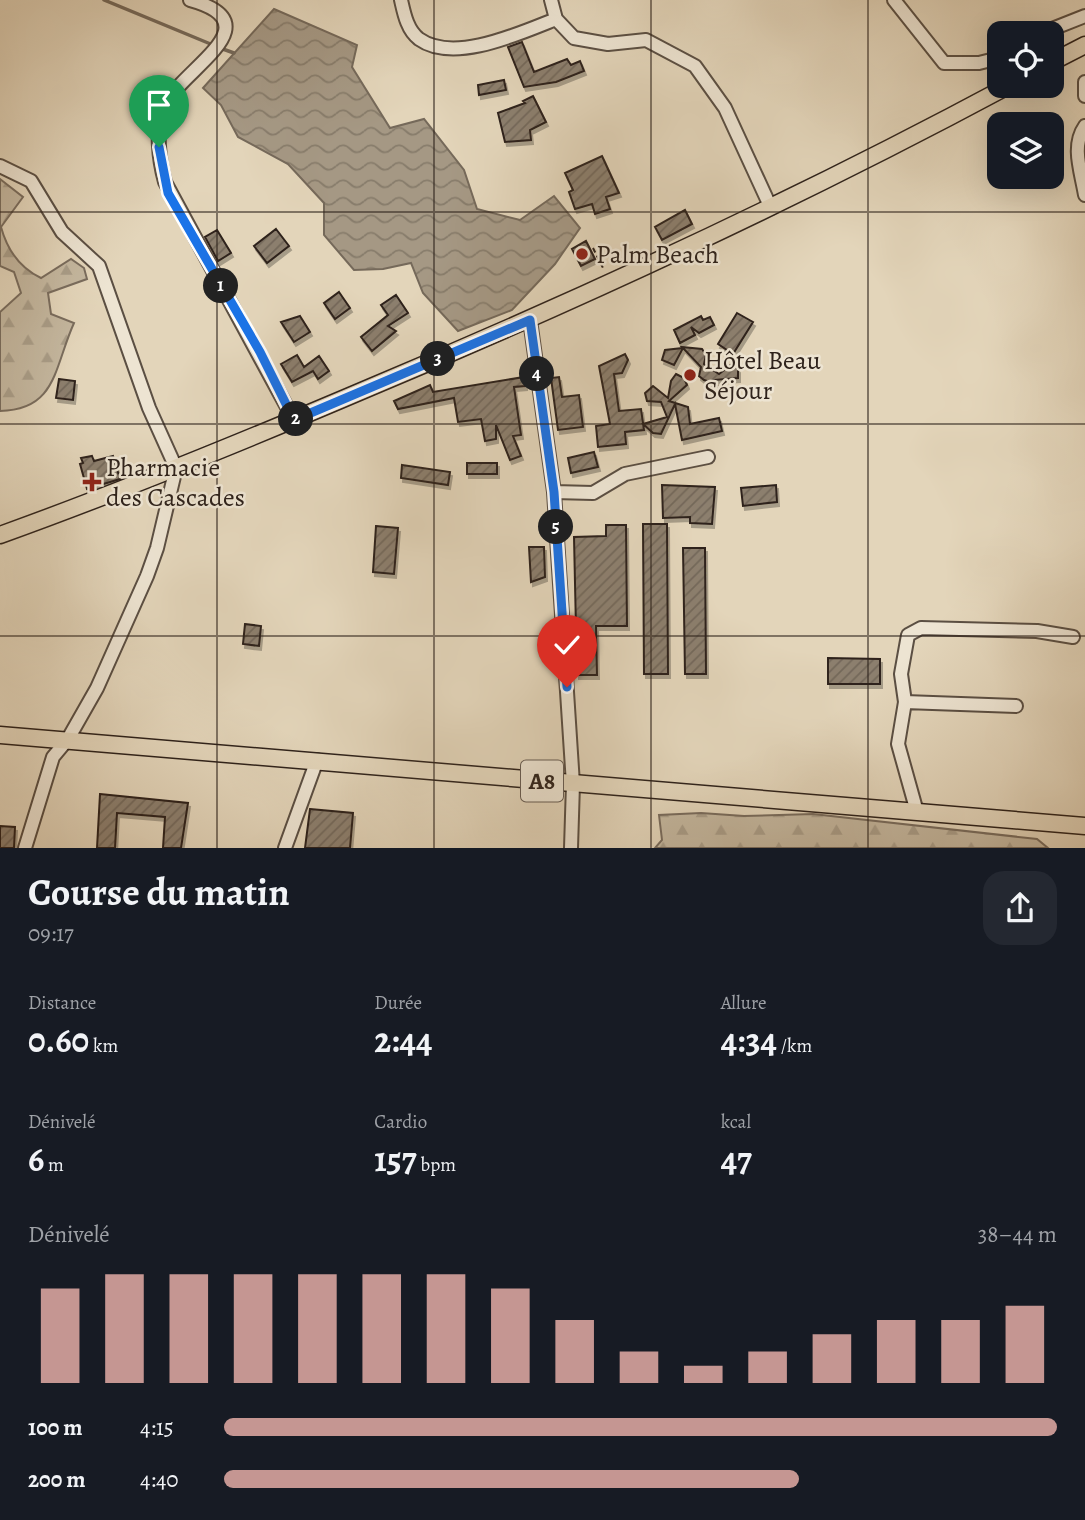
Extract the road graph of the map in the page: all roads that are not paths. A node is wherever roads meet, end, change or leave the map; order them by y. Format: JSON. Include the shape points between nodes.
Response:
{"nodes":[{"id":1,"x":190,"y":0,"type":"edge"},
{"id":2,"x":401,"y":0,"type":"edge"},
{"id":3,"x":551,"y":0,"type":"edge"},
{"id":4,"x":894,"y":0,"type":"edge"},
{"id":5,"x":1085,"y":16,"type":"edge"},
{"id":6,"x":556,"y":19,"type":"junction"},
{"id":7,"x":1064,"y":24,"type":"edge"},
{"id":8,"x":1085,"y":44,"type":"edge"},
{"id":9,"x":1064,"y":55,"type":"edge"},
{"id":10,"x":987,"y":61,"type":"edge"},
{"id":11,"x":1085,"y":82,"type":"edge"},
{"id":12,"x":1085,"y":96,"type":"edge"},
{"id":13,"x":987,"y":97,"type":"edge"},
{"id":14,"x":1085,"y":125,"type":"edge"},
{"id":15,"x":0,"y":166,"type":"edge"},
{"id":16,"x":1085,"y":194,"type":"edge"},
{"id":17,"x":771,"y":208,"type":"junction"},
{"id":18,"x":530,"y":320,"type":"junction"},
{"id":19,"x":294,"y":420,"type":"junction"},
{"id":20,"x":708,"y":457,"type":"dead end"},
{"id":21,"x":176,"y":468,"type":"junction"},
{"id":22,"x":554,"y":492,"type":"junction"},
{"id":23,"x":0,"y":535,"type":"edge"},
{"id":24,"x":1073,"y":637,"type":"dead end"},
{"id":25,"x":905,"y":702,"type":"junction"},
{"id":26,"x":1016,"y":706,"type":"dead end"},
{"id":27,"x":0,"y":734,"type":"edge"},
{"id":28,"x":68,"y":739,"type":"junction"},
{"id":29,"x":317,"y":760,"type":"junction"},
{"id":30,"x":573,"y":785,"type":"junction"},
{"id":31,"x":917,"y":812,"type":"junction"},
{"id":32,"x":1085,"y":826,"type":"edge"},
{"id":33,"x":25,"y":848,"type":"edge"},
{"id":34,"x":285,"y":848,"type":"edge"},
{"id":35,"x":571,"y":848,"type":"edge"}],
"edges":[{"from":1,"to":19,"type":"street","via":[[219,10],[226,27],[212,51],[164,106],[159,147],[165,182]]},
{"from":2,"to":6,"type":"street","via":[[407,24],[419,39],[436,45],[471,48]]},
{"from":3,"to":6,"type":"street"},
{"from":4,"to":10,"type":"street","via":[[944,63]]},
{"from":5,"to":7,"type":"street"},
{"from":6,"to":17,"type":"street","via":[[574,38],[608,44],[646,40],[695,66],[725,107]]},
{"from":8,"to":9,"type":"main road"},
{"from":11,"to":12,"type":"street"},
{"from":13,"to":17,"type":"main road"},
{"from":14,"to":16,"type":"street","via":[[1077,149]]},
{"from":15,"to":21,"type":"street","via":[[31,181],[62,232],[99,266],[149,408]]},
{"from":17,"to":18,"type":"main road"},
{"from":18,"to":19,"type":"main road"},
{"from":18,"to":22,"type":"street"},
{"from":19,"to":21,"type":"main road"},
{"from":20,"to":22,"type":"street","via":[[625,474],[593,493]]},
{"from":21,"to":23,"type":"main road"},
{"from":21,"to":28,"type":"street","via":[[147,576],[97,688]]},
{"from":22,"to":30,"type":"street"},
{"from":24,"to":25,"type":"street","via":[[1037,631],[915,630],[904,642],[901,674]]},
{"from":25,"to":26,"type":"street"},
{"from":25,"to":31,"type":"street","via":[[898,744]]},
{"from":27,"to":28,"type":"main road","number":"A8"},
{"from":28,"to":29,"type":"main road","number":"A8"},
{"from":28,"to":33,"type":"street","via":[[53,757]]},
{"from":29,"to":30,"type":"main road","number":"A8"},
{"from":29,"to":34,"type":"street"},
{"from":30,"to":31,"type":"main road","number":"A8"},
{"from":30,"to":35,"type":"street"},
{"from":31,"to":32,"type":"main road","number":"A8"}]}
